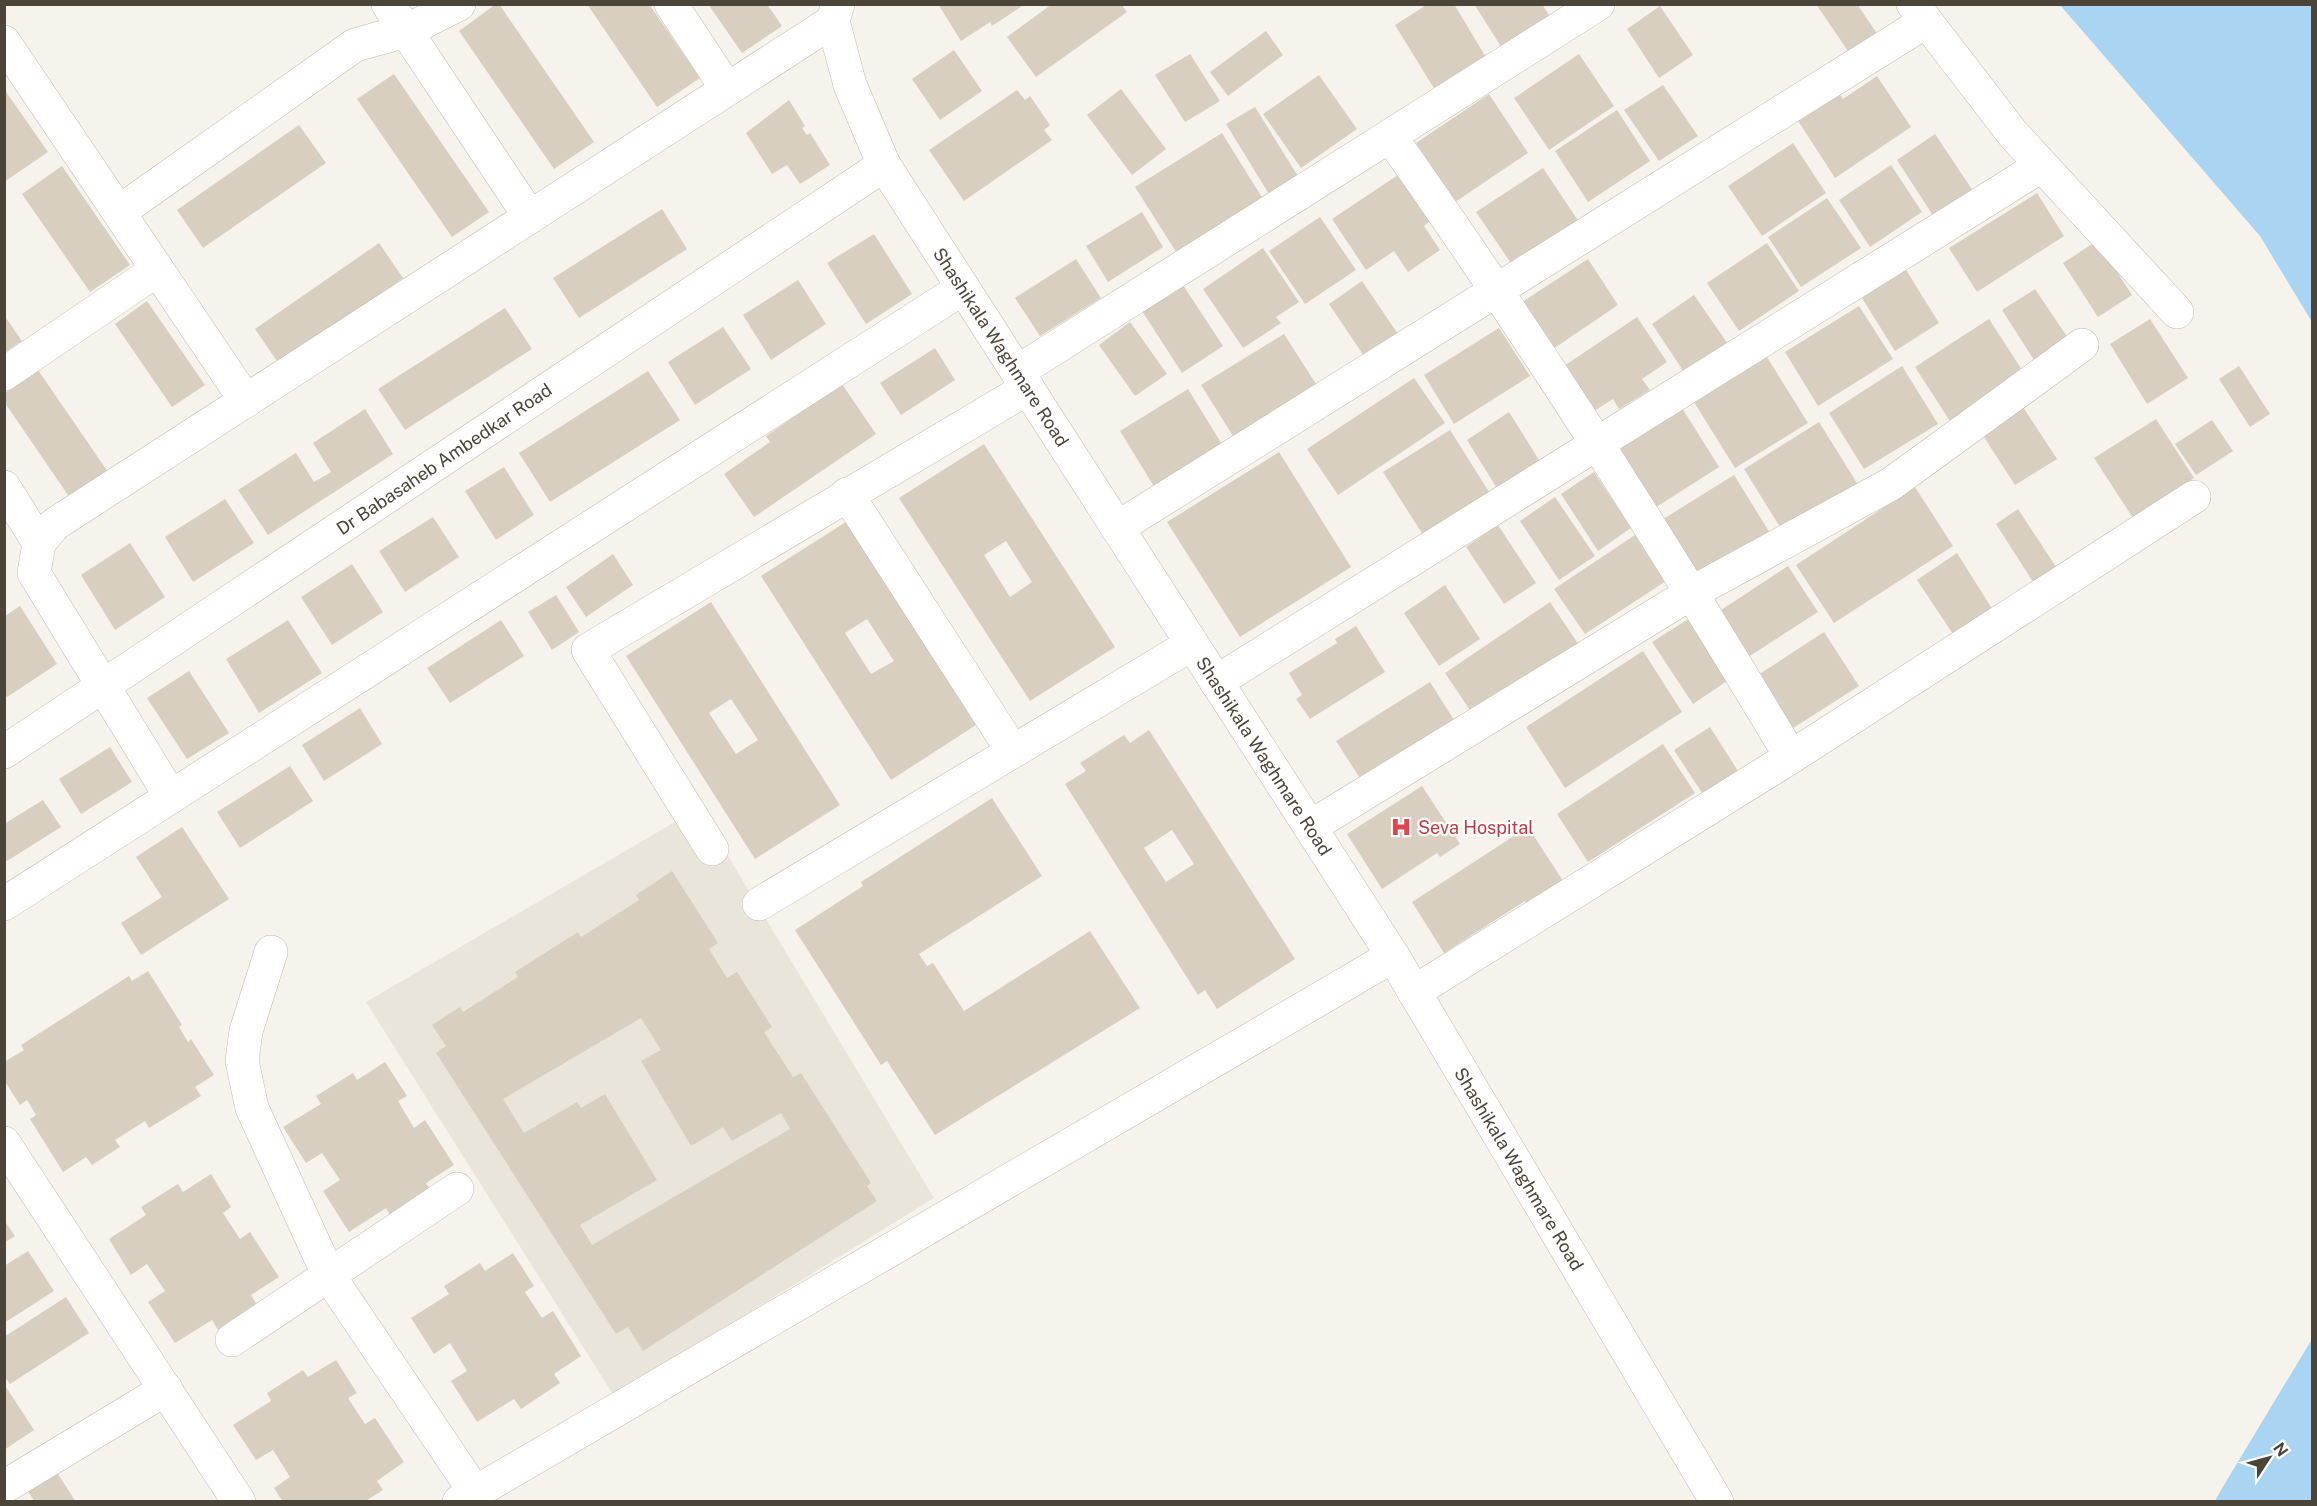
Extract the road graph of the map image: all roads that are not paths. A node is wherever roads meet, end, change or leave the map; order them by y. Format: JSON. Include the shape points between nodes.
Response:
{"nodes":[{"id":1,"x":388,"y":4,"type":"edge"},
{"id":2,"x":459,"y":4,"type":"edge"},
{"id":3,"x":671,"y":4,"type":"edge"},
{"id":4,"x":1598,"y":4,"type":"edge"},
{"id":5,"x":836,"y":13,"type":"edge"},
{"id":6,"x":1919,"y":13,"type":"edge"},
{"id":7,"x":406,"y":31,"type":"junction"},
{"id":8,"x":4,"y":42,"type":"edge"},
{"id":9,"x":727,"y":89,"type":"junction"},
{"id":10,"x":1390,"y":136,"type":"junction"},
{"id":11,"x":884,"y":165,"type":"junction"},
{"id":12,"x":2041,"y":166,"type":"junction"},
{"id":13,"x":119,"y":212,"type":"junction"},
{"id":14,"x":530,"y":217,"type":"junction"},
{"id":15,"x":157,"y":270,"type":"junction"},
{"id":16,"x":963,"y":288,"type":"junction"},
{"id":17,"x":1498,"y":290,"type":"junction"},
{"id":18,"x":2177,"y":312,"type":"dead end"},
{"id":19,"x":2082,"y":345,"type":"dead end"},
{"id":20,"x":4,"y":374,"type":"edge"},
{"id":21,"x":1022,"y":380,"type":"junction"},
{"id":22,"x":246,"y":401,"type":"junction"},
{"id":23,"x":1595,"y":445,"type":"junction"},
{"id":24,"x":4,"y":487,"type":"edge"},
{"id":25,"x":847,"y":494,"type":"junction"},
{"id":26,"x":2194,"y":497,"type":"dead end"},
{"id":27,"x":1117,"y":528,"type":"junction"},
{"id":28,"x":39,"y":543,"type":"junction"},
{"id":29,"x":1692,"y":592,"type":"junction"},
{"id":30,"x":1192,"y":644,"type":"junction"},
{"id":31,"x":1216,"y":682,"type":"junction"},
{"id":32,"x":103,"y":687,"type":"junction"},
{"id":33,"x":1012,"y":750,"type":"junction"},
{"id":34,"x":4,"y":752,"type":"edge"},
{"id":35,"x":1791,"y":757,"type":"junction"},
{"id":36,"x":171,"y":797,"type":"junction"},
{"id":37,"x":1310,"y":827,"type":"junction"},
{"id":38,"x":712,"y":849,"type":"dead end"},
{"id":39,"x":4,"y":904,"type":"edge"},
{"id":40,"x":759,"y":904,"type":"dead end"},
{"id":41,"x":271,"y":952,"type":"dead end"},
{"id":42,"x":1393,"y":956,"type":"junction"},
{"id":43,"x":1414,"y":992,"type":"junction"},
{"id":44,"x":9,"y":1159,"type":"edge"},
{"id":45,"x":457,"y":1189,"type":"dead end"},
{"id":46,"x":329,"y":1276,"type":"junction"},
{"id":47,"x":232,"y":1340,"type":"dead end"},
{"id":48,"x":166,"y":1389,"type":"junction"},
{"id":49,"x":4,"y":1487,"type":"edge"},
{"id":50,"x":467,"y":1497,"type":"edge"},
{"id":51,"x":238,"y":1502,"type":"edge"},
{"id":52,"x":1717,"y":1502,"type":"edge"}],
"edges":[{"from":1,"to":7,"type":"street"},
{"from":2,"to":7,"type":"street"},
{"from":3,"to":9,"type":"street"},
{"from":4,"to":10,"type":"street"},
{"from":5,"to":9,"type":"street"},
{"from":5,"to":11,"type":"street","name":"Shashikala Waghmare Road","via":[[850,85]]},
{"from":6,"to":12,"type":"street"},
{"from":6,"to":17,"type":"street"},
{"from":7,"to":13,"type":"street","via":[[355,45]]},
{"from":7,"to":14,"type":"street"},
{"from":8,"to":13,"type":"street"},
{"from":9,"to":14,"type":"street"},
{"from":10,"to":17,"type":"street"},
{"from":10,"to":21,"type":"street"},
{"from":11,"to":16,"type":"street","name":"Shashikala Waghmare Road"},
{"from":11,"to":32,"type":"street","name":"Dr Babasaheb Ambedkar Road"},
{"from":12,"to":18,"type":"street"},
{"from":12,"to":23,"type":"street"},
{"from":13,"to":15,"type":"street"},
{"from":14,"to":22,"type":"street"},
{"from":15,"to":20,"type":"street"},
{"from":15,"to":22,"type":"street"},
{"from":16,"to":21,"type":"street","name":"Shashikala Waghmare Road"},
{"from":16,"to":36,"type":"street"},
{"from":17,"to":23,"type":"street"},
{"from":17,"to":27,"type":"street"},
{"from":19,"to":29,"type":"street","via":[[1891,484]]},
{"from":21,"to":25,"type":"street"},
{"from":21,"to":27,"type":"street","name":"Shashikala Waghmare Road"},
{"from":22,"to":28,"type":"street","via":[[56,524]]},
{"from":23,"to":29,"type":"street"},
{"from":23,"to":31,"type":"street"},
{"from":24,"to":28,"type":"street"},
{"from":25,"to":33,"type":"street"},
{"from":25,"to":38,"type":"street","via":[[588,650]]},
{"from":26,"to":35,"type":"street"},
{"from":27,"to":30,"type":"street","name":"Shashikala Waghmare Road"},
{"from":28,"to":32,"type":"street","via":[[34,573]]},
{"from":29,"to":35,"type":"street"},
{"from":29,"to":37,"type":"street"},
{"from":30,"to":31,"type":"street","name":"Shashikala Waghmare Road"},
{"from":30,"to":33,"type":"street"},
{"from":31,"to":37,"type":"street","name":"Shashikala Waghmare Road"},
{"from":32,"to":34,"type":"street","name":"Dr Babasaheb Ambedkar Road"},
{"from":32,"to":36,"type":"street"},
{"from":33,"to":40,"type":"street"},
{"from":35,"to":43,"type":"street"},
{"from":36,"to":39,"type":"street"},
{"from":37,"to":42,"type":"street","name":"Shashikala Waghmare Road"},
{"from":41,"to":46,"type":"street","via":[[246,1031],[242,1061],[252,1108]]},
{"from":42,"to":43,"type":"street","name":"Shashikala Waghmare Road"},
{"from":42,"to":50,"type":"street"},
{"from":43,"to":52,"type":"street","name":"Shashikala Waghmare Road"},
{"from":44,"to":48,"type":"street"},
{"from":45,"to":46,"type":"street"},
{"from":46,"to":47,"type":"street"},
{"from":46,"to":50,"type":"street"},
{"from":48,"to":49,"type":"street"},
{"from":48,"to":51,"type":"street"}]}
